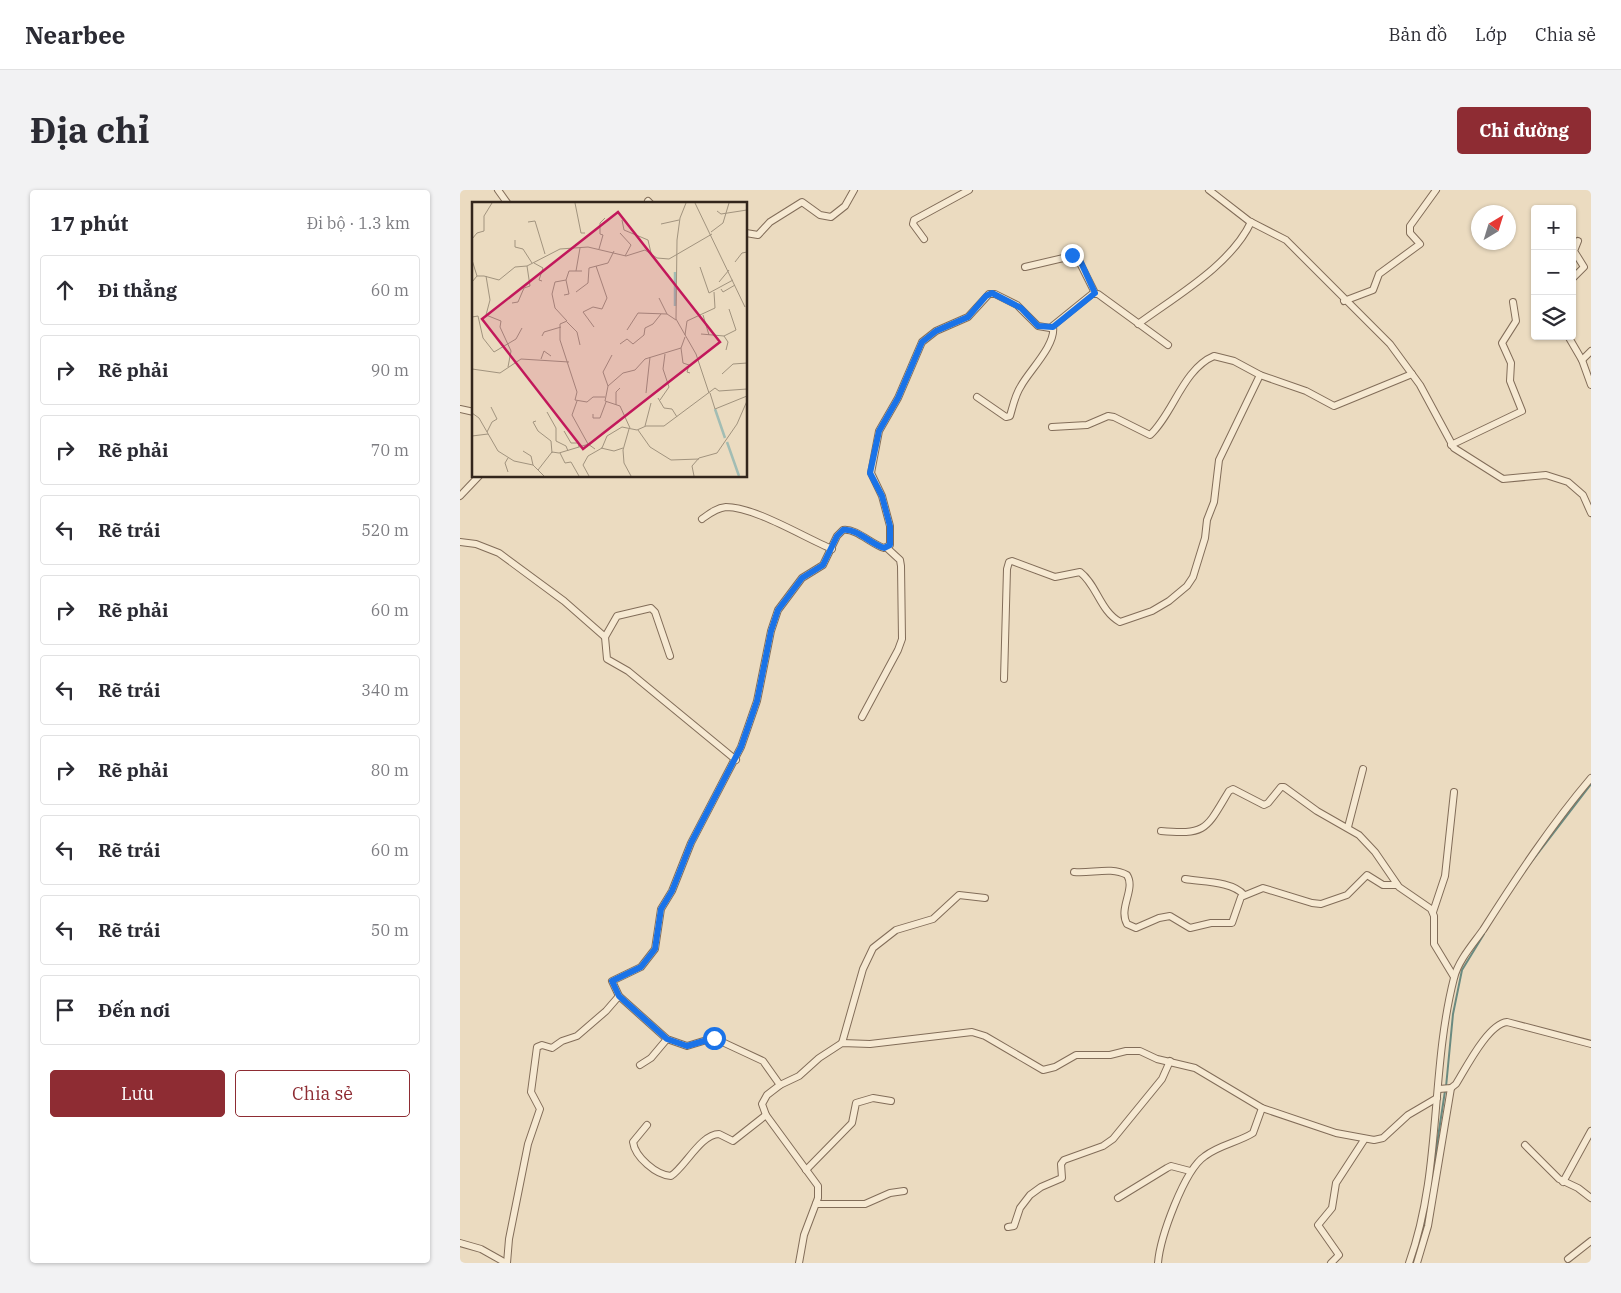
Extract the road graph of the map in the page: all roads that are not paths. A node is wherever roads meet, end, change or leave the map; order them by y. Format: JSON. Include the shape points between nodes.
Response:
{"nodes":[{"id":1,"x":498,"y":190,"type":"edge"},
{"id":2,"x":854,"y":190,"type":"edge"},
{"id":3,"x":968,"y":190,"type":"edge"},
{"id":4,"x":1209,"y":190,"type":"edge"},
{"id":5,"x":1436,"y":190,"type":"edge"},
{"id":6,"x":507,"y":202,"type":"edge"},
{"id":7,"x":1251,"y":222,"type":"junction"},
{"id":8,"x":748,"y":233,"type":"edge"},
{"id":9,"x":924,"y":239,"type":"dead end"},
{"id":10,"x":1578,"y":241,"type":"dead end"},
{"id":11,"x":1574,"y":250,"type":"edge"},
{"id":12,"x":1576,"y":254,"type":"edge"},
{"id":13,"x":1025,"y":267,"type":"dead end"},
{"id":14,"x":1576,"y":275,"type":"edge"},
{"id":15,"x":1095,"y":293,"type":"junction"},
{"id":16,"x":1344,"y":301,"type":"junction"},
{"id":17,"x":1513,"y":302,"type":"dead end"},
{"id":18,"x":1138,"y":324,"type":"junction"},
{"id":19,"x":1053,"y":327,"type":"junction"},
{"id":20,"x":1570,"y":340,"type":"edge"},
{"id":21,"x":1168,"y":345,"type":"dead end"},
{"id":22,"x":1591,"y":351,"type":"edge"},
{"id":23,"x":1582,"y":360,"type":"junction"},
{"id":24,"x":1412,"y":374,"type":"junction"},
{"id":25,"x":1260,"y":375,"type":"junction"},
{"id":26,"x":1591,"y":385,"type":"edge"},
{"id":27,"x":977,"y":397,"type":"dead end"},
{"id":28,"x":1052,"y":427,"type":"dead end"},
{"id":29,"x":1451,"y":444,"type":"junction"},
{"id":30,"x":477,"y":478,"type":"edge"},
{"id":31,"x":460,"y":496,"type":"edge"},
{"id":32,"x":1591,"y":513,"type":"edge"},
{"id":33,"x":702,"y":520,"type":"dead end"},
{"id":34,"x":460,"y":542,"type":"edge"},
{"id":35,"x":887,"y":548,"type":"junction"},
{"id":36,"x":832,"y":549,"type":"junction"},
{"id":37,"x":605,"y":637,"type":"junction"},
{"id":38,"x":670,"y":656,"type":"dead end"},
{"id":39,"x":1004,"y":679,"type":"dead end"},
{"id":40,"x":862,"y":717,"type":"dead end"},
{"id":41,"x":736,"y":760,"type":"junction"},
{"id":42,"x":1363,"y":769,"type":"dead end"},
{"id":43,"x":1591,"y":778,"type":"edge"},
{"id":44,"x":1454,"y":792,"type":"dead end"},
{"id":45,"x":1348,"y":827,"type":"junction"},
{"id":46,"x":1161,"y":831,"type":"dead end"},
{"id":47,"x":1074,"y":872,"type":"dead end"},
{"id":48,"x":1185,"y":879,"type":"dead end"},
{"id":49,"x":1397,"y":885,"type":"junction"},
{"id":50,"x":1244,"y":895,"type":"junction"},
{"id":51,"x":985,"y":898,"type":"dead end"},
{"id":52,"x":1433,"y":912,"type":"junction"},
{"id":53,"x":1454,"y":977,"type":"junction"},
{"id":54,"x":619,"y":996,"type":"junction"},
{"id":55,"x":667,"y":1039,"type":"junction"},
{"id":56,"x":842,"y":1043,"type":"junction"},
{"id":57,"x":1591,"y":1044,"type":"edge"},
{"id":58,"x":1170,"y":1061,"type":"junction"},
{"id":59,"x":640,"y":1065,"type":"dead end"},
{"id":60,"x":780,"y":1085,"type":"junction"},
{"id":61,"x":1440,"y":1088,"type":"junction"},
{"id":62,"x":1450,"y":1088,"type":"junction"},
{"id":63,"x":1437,"y":1098,"type":"junction"},
{"id":64,"x":891,"y":1101,"type":"dead end"},
{"id":65,"x":1262,"y":1108,"type":"junction"},
{"id":66,"x":766,"y":1115,"type":"junction"},
{"id":67,"x":647,"y":1125,"type":"dead end"},
{"id":68,"x":1591,"y":1131,"type":"edge"},
{"id":69,"x":1364,"y":1140,"type":"junction"},
{"id":70,"x":1525,"y":1144,"type":"dead end"},
{"id":71,"x":806,"y":1170,"type":"junction"},
{"id":72,"x":1190,"y":1171,"type":"junction"},
{"id":73,"x":1563,"y":1182,"type":"junction"},
{"id":74,"x":904,"y":1191,"type":"dead end"},
{"id":75,"x":1118,"y":1198,"type":"dead end"},
{"id":76,"x":1591,"y":1198,"type":"edge"},
{"id":77,"x":816,"y":1204,"type":"junction"},
{"id":78,"x":1008,"y":1227,"type":"dead end"},
{"id":79,"x":1591,"y":1241,"type":"edge"},
{"id":80,"x":460,"y":1243,"type":"edge"},
{"id":81,"x":1568,"y":1258,"type":"dead end"},
{"id":82,"x":506,"y":1263,"type":"edge"},
{"id":83,"x":800,"y":1263,"type":"edge"},
{"id":84,"x":1158,"y":1263,"type":"edge"},
{"id":85,"x":1331,"y":1263,"type":"edge"},
{"id":86,"x":1410,"y":1263,"type":"edge"},
{"id":87,"x":1417,"y":1263,"type":"edge"}],
"edges":[{"from":1,"to":6,"type":"street"},
{"from":2,"to":8,"type":"street","via":[[845,206],[832,217],[820,215],[802,202],[770,222],[758,235]]},
{"from":3,"to":9,"type":"street","via":[[914,220],[913,224]]},
{"from":4,"to":7,"type":"street"},
{"from":5,"to":16,"type":"street","via":[[1410,226],[1410,233],[1420,244],[1379,274],[1374,290]]},
{"from":7,"to":16,"type":"street","via":[[1286,240]]},
{"from":7,"to":18,"type":"street","via":[[1242,241],[1226,259]]},
{"from":10,"to":11,"type":"street"},
{"from":12,"to":14,"type":"street","via":[[1584,267]]},
{"from":13,"to":15,"type":"street","via":[[1076,255]]},
{"from":15,"to":18,"type":"street"},
{"from":15,"to":19,"type":"street"},
{"from":16,"to":24,"type":"street","via":[[1390,344]]},
{"from":17,"to":29,"type":"street","via":[[1516,321],[1502,344],[1511,363],[1510,381],[1522,410]]},
{"from":18,"to":21,"type":"street"},
{"from":19,"to":27,"type":"street","via":[[1054,332],[1020,388],[1008,418]]},
{"from":19,"to":35,"type":"street","via":[[1038,326],[1021,308],[992,293],[968,317],[936,331],[922,342],[898,398],[879,431],[870,469],[890,526],[891,542]]},
{"from":20,"to":23,"type":"street"},
{"from":22,"to":23,"type":"street"},
{"from":23,"to":26,"type":"street"},
{"from":24,"to":25,"type":"street","via":[[1334,406],[1306,391]]},
{"from":24,"to":29,"type":"street"},
{"from":25,"to":28,"type":"street","via":[[1221,356],[1209,359],[1182,388],[1150,435],[1108,416],[1087,426]]},
{"from":25,"to":39,"type":"street","via":[[1219,460],[1214,502],[1196,569],[1187,586],[1152,611],[1120,622],[1080,572],[1055,577],[1009,562]]},
{"from":29,"to":32,"type":"street","via":[[1503,479],[1546,475],[1568,482],[1584,495]]},
{"from":30,"to":31,"type":"street"},
{"from":33,"to":36,"type":"street","via":[[721,508],[744,511]]},
{"from":34,"to":37,"type":"street","via":[[499,553],[564,601]]},
{"from":35,"to":36,"type":"street","via":[[874,545],[847,529],[840,532]]},
{"from":35,"to":40,"type":"street","via":[[900,560],[901,566],[902,639]]},
{"from":36,"to":41,"type":"street","via":[[823,565],[802,578],[778,610],[757,701]]},
{"from":37,"to":38,"type":"street","via":[[617,616],[650,608],[656,612]]},
{"from":37,"to":41,"type":"street","via":[[607,659],[628,670]]},
{"from":41,"to":54,"type":"street","via":[[691,843],[660,914],[655,949],[641,967],[612,981]]},
{"from":42,"to":45,"type":"street"},
{"from":43,"to":53,"type":"street","via":[[1520,871]]},
{"from":44,"to":52,"type":"street","via":[[1446,876]]},
{"from":45,"to":46,"type":"street","via":[[1281,787],[1264,805],[1232,789],[1202,828],[1188,833]]},
{"from":45,"to":49,"type":"street","via":[[1368,843]]},
{"from":47,"to":50,"type":"street","via":[[1101,870],[1127,875],[1130,882],[1123,913],[1127,924],[1136,928],[1165,916],[1175,918],[1190,928],[1232,923]]},
{"from":48,"to":50,"type":"street","via":[[1221,884]]},
{"from":49,"to":50,"type":"street","via":[[1383,885],[1367,875],[1347,895],[1321,904],[1267,888],[1258,888]]},
{"from":49,"to":52,"type":"street"},
{"from":51,"to":56,"type":"street","via":[[959,895],[933,919],[896,930],[873,948],[863,969]]},
{"from":52,"to":53,"type":"street","via":[[1434,944]]},
{"from":53,"to":61,"type":"street","via":[[1444,1033]]},
{"from":54,"to":55,"type":"street"},
{"from":54,"to":82,"type":"street","via":[[577,1036],[552,1048],[537,1047],[531,1092],[540,1109],[528,1144]]},
{"from":55,"to":59,"type":"street","via":[[655,1055]]},
{"from":55,"to":60,"type":"street","via":[[687,1046],[710,1039],[718,1040],[763,1061]]},
{"from":56,"to":58,"type":"street","via":[[870,1044],[972,1032],[985,1036],[1043,1070],[1076,1055],[1110,1055],[1133,1050]]},
{"from":56,"to":60,"type":"street","via":[[800,1076]]},
{"from":57,"to":62,"type":"street","via":[[1502,1023],[1487,1036],[1456,1084]]},
{"from":58,"to":65,"type":"street","via":[[1200,1070]]},
{"from":58,"to":78,"type":"street","via":[[1162,1079],[1113,1139],[1064,1160],[1061,1164],[1062,1178],[1036,1190],[1020,1208],[1014,1224]]},
{"from":60,"to":66,"type":"street","via":[[764,1099]]},
{"from":61,"to":62,"type":"street"},
{"from":61,"to":63,"type":"street"},
{"from":62,"to":87,"type":"street","via":[[1428,1226]]},
{"from":63,"to":69,"type":"street","via":[[1408,1115],[1383,1138]]},
{"from":63,"to":86,"type":"street","via":[[1424,1211]]},
{"from":64,"to":71,"type":"street","via":[[873,1098],[856,1103],[852,1123]]},
{"from":65,"to":69,"type":"street"},
{"from":65,"to":72,"type":"street","via":[[1253,1133],[1205,1155]]},
{"from":66,"to":67,"type":"street","via":[[733,1141],[719,1134],[712,1136],[672,1176],[652,1167],[635,1149],[633,1142]]},
{"from":66,"to":71,"type":"street"},
{"from":68,"to":73,"type":"street"},
{"from":69,"to":85,"type":"street","via":[[1336,1183],[1332,1208],[1318,1225],[1338,1255]]},
{"from":70,"to":73,"type":"street"},
{"from":71,"to":77,"type":"street","via":[[818,1186]]},
{"from":72,"to":75,"type":"street","via":[[1171,1166]]},
{"from":72,"to":84,"type":"street","via":[[1160,1249]]},
{"from":73,"to":76,"type":"street"},
{"from":74,"to":77,"type":"street","via":[[890,1193],[865,1204]]},
{"from":77,"to":83,"type":"street","via":[[804,1235]]},
{"from":79,"to":81,"type":"street"},
{"from":80,"to":82,"type":"street","via":[[481,1249]]}]}
